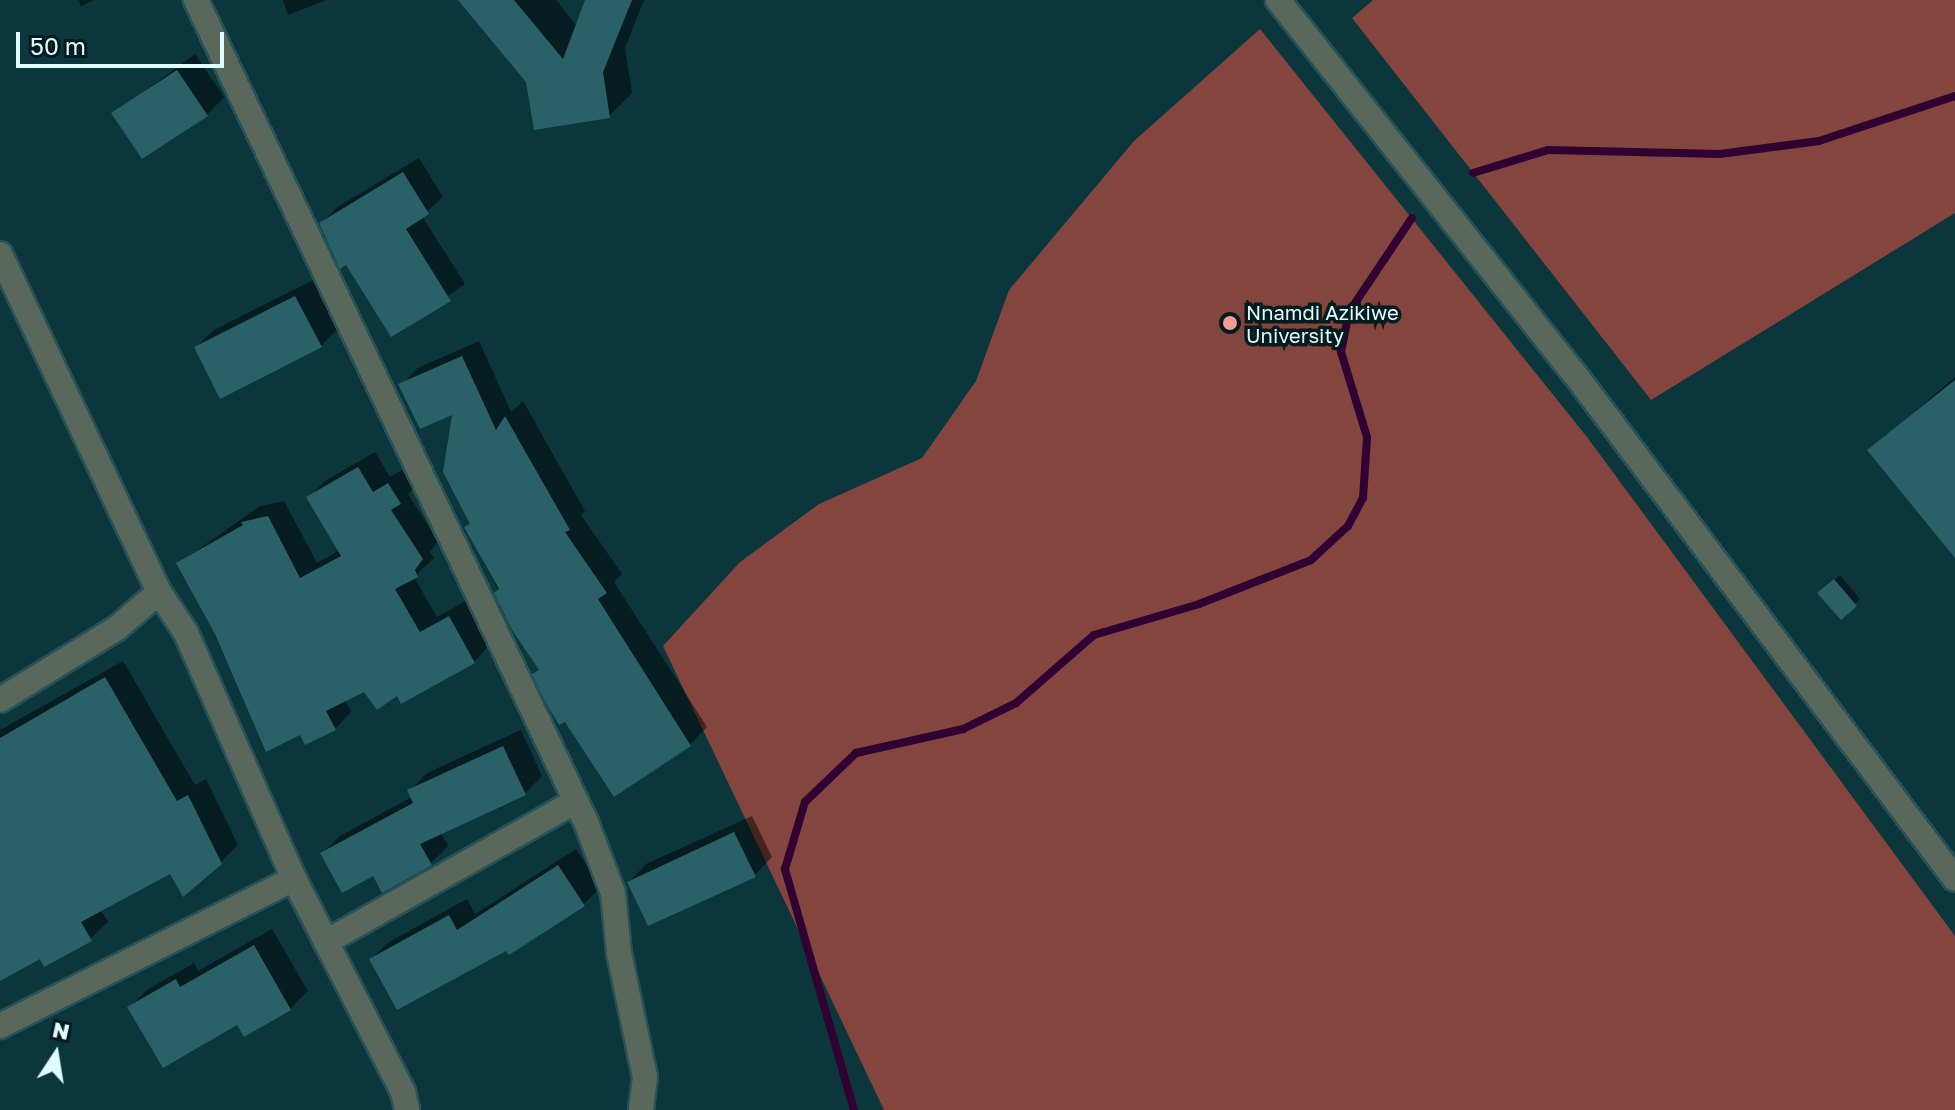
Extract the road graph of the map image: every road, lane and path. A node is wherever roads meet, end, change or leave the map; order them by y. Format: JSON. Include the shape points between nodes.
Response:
{"nodes":[{"id":1,"x":196,"y":0,"type":"edge"},
{"id":2,"x":1278,"y":0,"type":"edge"},
{"id":3,"x":0,"y":254,"type":"edge"},
{"id":4,"x":159,"y":592,"type":"junction"},
{"id":5,"x":0,"y":700,"type":"edge"},
{"id":6,"x":576,"y":801,"type":"junction"},
{"id":7,"x":294,"y":879,"type":"junction"},
{"id":8,"x":1955,"y":879,"type":"edge"},
{"id":9,"x":326,"y":942,"type":"junction"},
{"id":10,"x":0,"y":1026,"type":"edge"},
{"id":11,"x":407,"y":1110,"type":"edge"},
{"id":12,"x":641,"y":1110,"type":"edge"}],
"edges":[{"from":1,"to":6,"type":"street"},
{"from":2,"to":8,"type":"street","via":[[1574,373]]},
{"from":3,"to":4,"type":"street"},
{"from":4,"to":5,"type":"street","via":[[117,628]]},
{"from":4,"to":7,"type":"street","via":[[186,633]]},
{"from":6,"to":9,"type":"street"},
{"from":6,"to":12,"type":"street","via":[[613,893],[619,953],[645,1077]]},
{"from":7,"to":9,"type":"street"},
{"from":7,"to":10,"type":"street"},
{"from":9,"to":11,"type":"street","via":[[403,1092]]}]}
